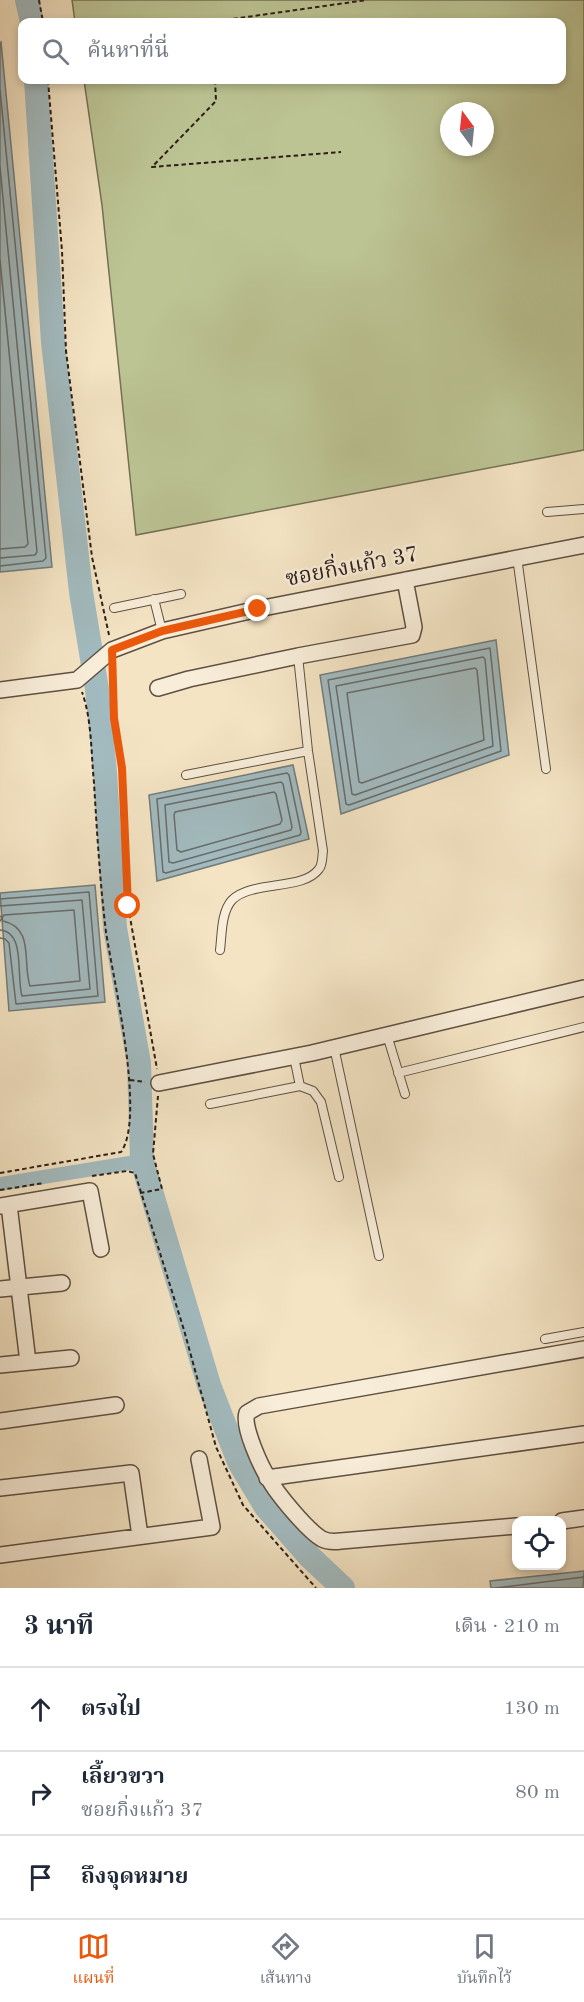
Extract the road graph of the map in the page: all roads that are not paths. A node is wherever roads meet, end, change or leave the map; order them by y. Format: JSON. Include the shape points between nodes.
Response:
{"nodes":[{"id":1,"x":584,"y":509,"type":"edge"},
{"id":2,"x":547,"y":512,"type":"dead end"},
{"id":3,"x":584,"y":545,"type":"edge"},
{"id":4,"x":517,"y":557,"type":"junction"},
{"id":5,"x":405,"y":580,"type":"junction"},
{"id":6,"x":181,"y":594,"type":"dead end"},
{"id":7,"x":154,"y":599,"type":"junction"},
{"id":8,"x":114,"y":608,"type":"dead end"},
{"id":9,"x":162,"y":631,"type":"junction"},
{"id":10,"x":298,"y":656,"type":"junction"},
{"id":11,"x":158,"y":688,"type":"dead end"},
{"id":12,"x":2,"y":693,"type":"edge"},
{"id":13,"x":308,"y":751,"type":"junction"},
{"id":14,"x":546,"y":769,"type":"dead end"},
{"id":15,"x":186,"y":775,"type":"dead end"},
{"id":16,"x":220,"y":950,"type":"dead end"},
{"id":17,"x":584,"y":988,"type":"edge"},
{"id":18,"x":584,"y":1027,"type":"edge"},
{"id":19,"x":387,"y":1035,"type":"junction"},
{"id":20,"x":334,"y":1047,"type":"junction"},
{"id":21,"x":294,"y":1057,"type":"junction"},
{"id":22,"x":398,"y":1073,"type":"junction"},
{"id":23,"x":159,"y":1083,"type":"road end"},
{"id":24,"x":300,"y":1086,"type":"junction"},
{"id":25,"x":405,"y":1094,"type":"dead end"},
{"id":26,"x":210,"y":1104,"type":"dead end"},
{"id":27,"x":339,"y":1177,"type":"dead end"},
{"id":28,"x":4,"y":1206,"type":"edge"},
{"id":29,"x":101,"y":1249,"type":"dead end"},
{"id":30,"x":380,"y":1256,"type":"dead end"},
{"id":31,"x":62,"y":1283,"type":"dead end"},
{"id":32,"x":19,"y":1287,"type":"junction"},
{"id":33,"x":0,"y":1289,"type":"edge"},
{"id":34,"x":584,"y":1332,"type":"edge"},
{"id":35,"x":545,"y":1339,"type":"dead end"},
{"id":36,"x":584,"y":1349,"type":"edge"},
{"id":37,"x":71,"y":1358,"type":"dead end"},
{"id":38,"x":28,"y":1362,"type":"junction"},
{"id":39,"x":0,"y":1365,"type":"edge"},
{"id":40,"x":116,"y":1405,"type":"dead end"},
{"id":41,"x":0,"y":1421,"type":"edge"},
{"id":42,"x":584,"y":1434,"type":"edge"},
{"id":43,"x":199,"y":1459,"type":"dead end"},
{"id":44,"x":267,"y":1478,"type":"junction"},
{"id":45,"x":0,"y":1488,"type":"edge"},
{"id":46,"x":584,"y":1518,"type":"edge"},
{"id":47,"x":566,"y":1520,"type":"edge"},
{"id":48,"x":512,"y":1526,"type":"edge"},
{"id":49,"x":140,"y":1536,"type":"junction"},
{"id":50,"x":0,"y":1555,"type":"edge"}],
"edges":[{"from":1,"to":2,"type":"lane"},
{"from":3,"to":4,"type":"street","name":"ซอยกิ่งแก้ว 37"},
{"from":4,"to":5,"type":"street","name":"ซอยกิ่งแก้ว 37"},
{"from":4,"to":14,"type":"lane"},
{"from":5,"to":9,"type":"street","name":"ซอยกิ่งแก้ว 37"},
{"from":5,"to":10,"type":"street","via":[[412,634]]},
{"from":6,"to":7,"type":"lane"},
{"from":7,"to":8,"type":"lane"},
{"from":7,"to":9,"type":"lane"},
{"from":9,"to":12,"type":"street","name":"ซอยกิ่งแก้ว 37","via":[[112,650],[77,680]]},
{"from":10,"to":11,"type":"street"},
{"from":10,"to":13,"type":"lane"},
{"from":13,"to":15,"type":"lane"},
{"from":13,"to":16,"type":"lane","via":[[322,864],[307,878],[246,892],[231,901]]},
{"from":17,"to":19,"type":"street"},
{"from":18,"to":22,"type":"lane"},
{"from":19,"to":20,"type":"street"},
{"from":19,"to":22,"type":"lane"},
{"from":20,"to":21,"type":"street"},
{"from":20,"to":30,"type":"lane"},
{"from":21,"to":23,"type":"street"},
{"from":21,"to":24,"type":"lane"},
{"from":22,"to":25,"type":"lane"},
{"from":24,"to":26,"type":"lane"},
{"from":24,"to":27,"type":"lane","via":[[313,1091],[321,1102]]},
{"from":28,"to":29,"type":"street","via":[[90,1191]]},
{"from":28,"to":32,"type":"street"},
{"from":31,"to":32,"type":"street"},
{"from":32,"to":33,"type":"street"},
{"from":32,"to":38,"type":"street"},
{"from":34,"to":35,"type":"lane"},
{"from":36,"to":44,"type":"street","via":[[253,1408],[247,1413],[246,1426]]},
{"from":37,"to":38,"type":"street"},
{"from":38,"to":39,"type":"street"},
{"from":40,"to":41,"type":"street"},
{"from":42,"to":44,"type":"street"},
{"from":43,"to":49,"type":"street","via":[[212,1527]]},
{"from":44,"to":48,"type":"street","via":[[314,1533],[329,1542]]},
{"from":45,"to":49,"type":"street","via":[[131,1473]]},
{"from":46,"to":47,"type":"street"},
{"from":49,"to":50,"type":"street"}]}
